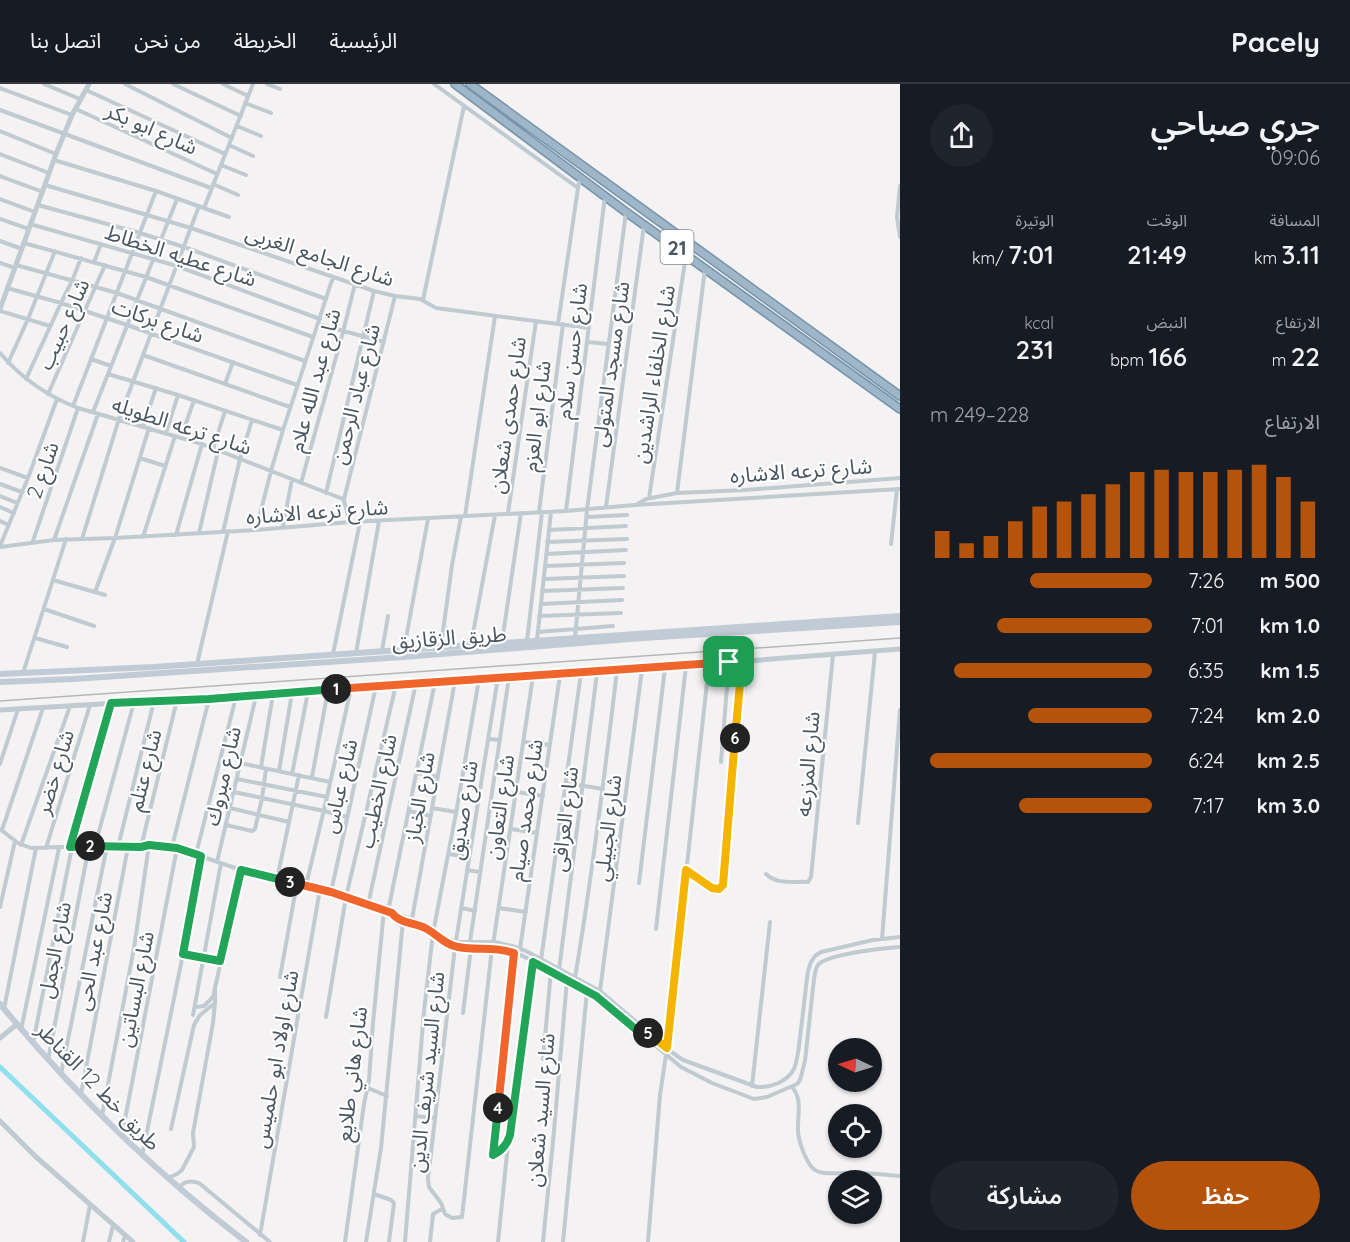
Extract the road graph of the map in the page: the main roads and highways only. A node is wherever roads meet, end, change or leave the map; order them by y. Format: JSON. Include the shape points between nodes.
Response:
{"nodes":[{"id":1,"x":454,"y":84,"type":"edge"},
{"id":2,"x":470,"y":84,"type":"edge"},
{"id":3,"x":900,"y":396,"type":"edge"},
{"id":4,"x":900,"y":409,"type":"edge"},
{"id":5,"x":900,"y":616,"type":"edge"},
{"id":6,"x":867,"y":621,"type":"junction"},
{"id":7,"x":900,"y":622,"type":"edge"},
{"id":8,"x":524,"y":643,"type":"junction"},
{"id":9,"x":234,"y":664,"type":"junction"},
{"id":10,"x":45,"y":672,"type":"junction"},
{"id":11,"x":0,"y":674,"type":"edge"},
{"id":12,"x":45,"y":680,"type":"junction"},
{"id":13,"x":2,"y":683,"type":"edge"},
{"id":14,"x":2,"y":1006,"type":"edge"},
{"id":15,"x":246,"y":1242,"type":"edge"}],
"edges":[{"from":1,"to":4,"type":"highway","number":"21"},
{"from":2,"to":3,"type":"highway","number":"21"},
{"from":5,"to":6,"type":"main road","name":"طريق الزقازيق"},
{"from":6,"to":7,"type":"main road","name":"طريق الزقازيق"},
{"from":6,"to":8,"type":"main road","name":"طريق الزقازيق","via":[[651,638]]},
{"from":6,"to":8,"type":"main road","name":"طريق الزقازيق"},
{"from":8,"to":9,"type":"main road","name":"طريق الزقازيق"},
{"from":8,"to":9,"type":"main road","name":"طريق الزقازيق","via":[[441,646]]},
{"from":9,"to":10,"type":"main road","name":"طريق الزقازيق"},
{"from":9,"to":12,"type":"main road","name":"طريق الزقازيق"},
{"from":10,"to":11,"type":"main road","name":"طريق الزقازيق"},
{"from":10,"to":12,"type":"main road"},
{"from":12,"to":13,"type":"main road","name":"طريق الزقازيق"},
{"from":14,"to":15,"type":"main road","name":"طريق خط 12 القناطر","via":[[61,1075],[142,1156]]}]}
